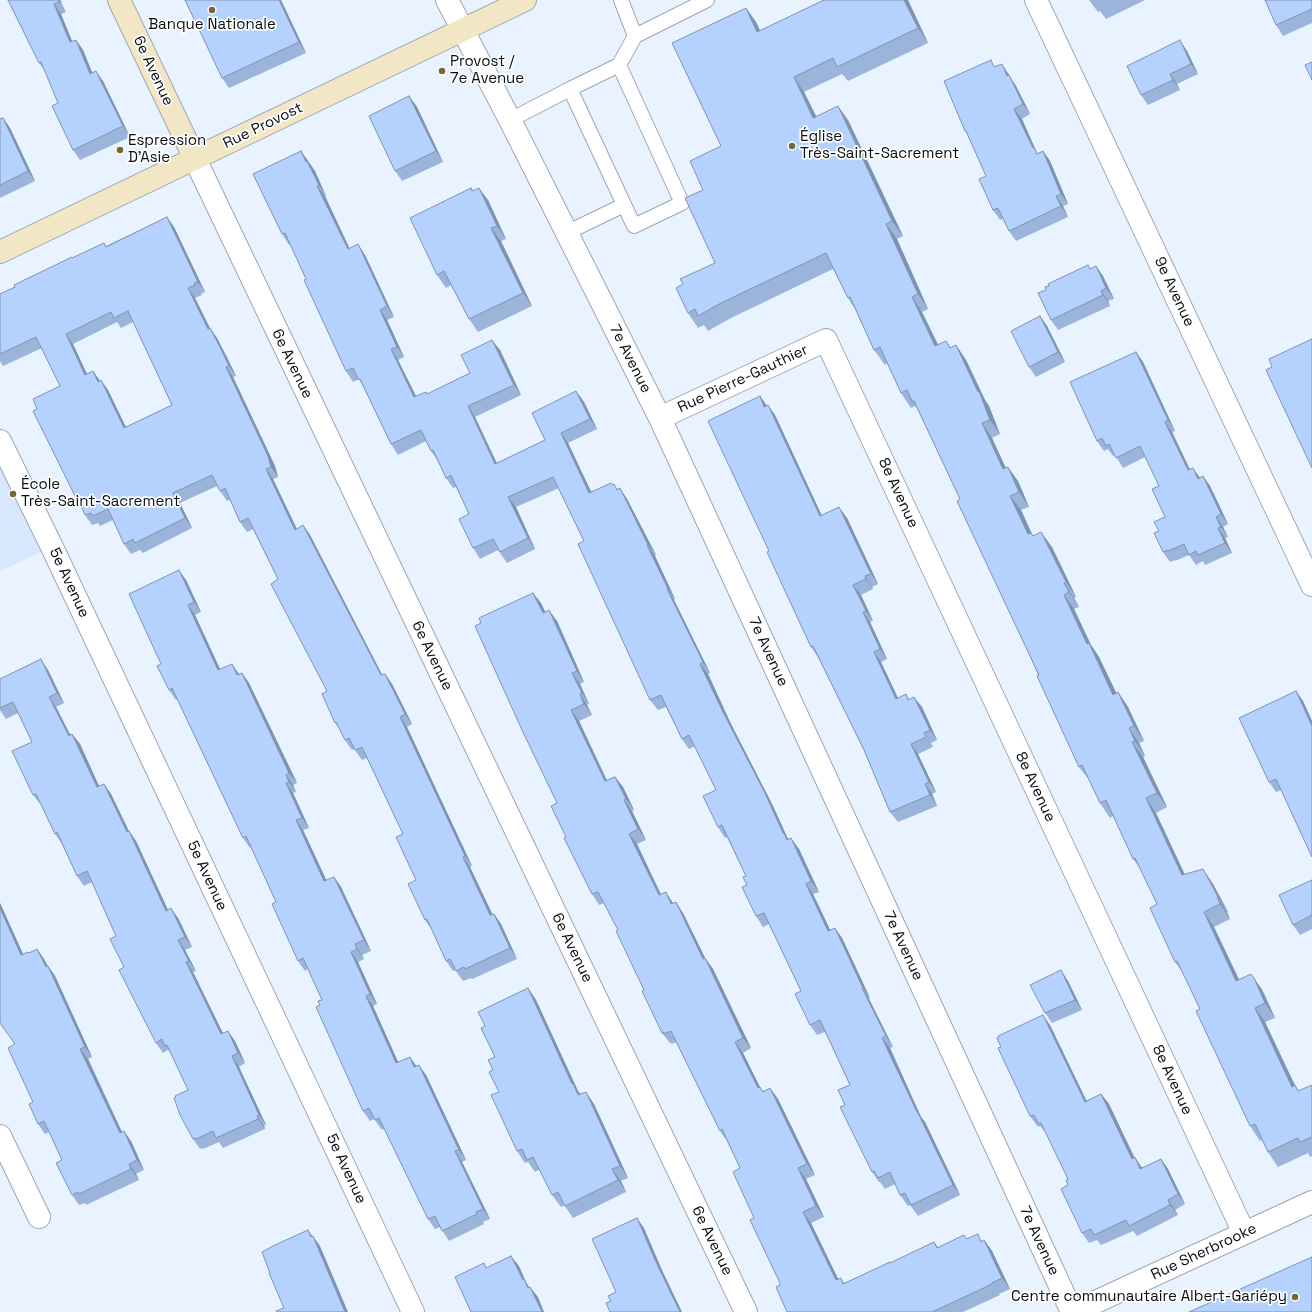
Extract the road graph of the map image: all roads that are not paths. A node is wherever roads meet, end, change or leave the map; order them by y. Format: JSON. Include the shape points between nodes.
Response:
{"nodes":[{"id":1,"x":119,"y":0,"type":"edge"},
{"id":2,"x":447,"y":0,"type":"edge"},
{"id":3,"x":525,"y":0,"type":"edge"},
{"id":4,"x":621,"y":0,"type":"edge"},
{"id":5,"x":707,"y":0,"type":"edge"},
{"id":6,"x":1036,"y":0,"type":"edge"},
{"id":7,"x":463,"y":29,"type":"junction"},
{"id":8,"x":635,"y":36,"type":"junction"},
{"id":9,"x":619,"y":64,"type":"junction"},
{"id":10,"x":570,"y":89,"type":"junction"},
{"id":11,"x":510,"y":120,"type":"junction"},
{"id":12,"x":194,"y":159,"type":"junction"},
{"id":13,"x":624,"y":205,"type":"junction"},
{"id":14,"x":566,"y":233,"type":"junction"},
{"id":15,"x":0,"y":252,"type":"edge"},
{"id":16,"x":826,"y":340,"type":"joint"},
{"id":17,"x":660,"y":418,"type":"junction"},
{"id":18,"x":0,"y":441,"type":"edge"},
{"id":19,"x":1312,"y":585,"type":"edge"},
{"id":20,"x":0,"y":1136,"type":"edge"},
{"id":21,"x":1312,"y":1202,"type":"edge"},
{"id":22,"x":39,"y":1217,"type":"dead end"},
{"id":23,"x":1244,"y":1233,"type":"junction"},
{"id":24,"x":414,"y":1312,"type":"edge"},
{"id":25,"x":746,"y":1312,"type":"edge"},
{"id":26,"x":1073,"y":1312,"type":"edge"}],
"edges":[{"from":1,"to":12,"type":"street","name":"6e Avenue"},
{"from":2,"to":7,"type":"street","name":"7e Avenue"},
{"from":3,"to":7,"type":"street","name":"Rue Provost"},
{"from":4,"to":8,"type":"lane"},
{"from":5,"to":8,"type":"lane"},
{"from":6,"to":19,"type":"street","name":"9e Avenue"},
{"from":7,"to":11,"type":"street","name":"7e Avenue"},
{"from":7,"to":12,"type":"street","name":"Rue Provost"},
{"from":8,"to":9,"type":"lane"},
{"from":9,"to":10,"type":"lane"},
{"from":9,"to":13,"type":"lane","via":[[682,203],[634,226]]},
{"from":10,"to":11,"type":"lane"},
{"from":10,"to":13,"type":"lane"},
{"from":11,"to":14,"type":"street","name":"7e Avenue"},
{"from":12,"to":15,"type":"street","name":"Rue Provost"},
{"from":12,"to":25,"type":"street","name":"6e Avenue"},
{"from":13,"to":14,"type":"lane"},
{"from":14,"to":17,"type":"street","name":"7e Avenue"},
{"from":16,"to":17,"type":"street","name":"Rue Pierre-Gauthier"},
{"from":16,"to":23,"type":"street","name":"8e Avenue"},
{"from":17,"to":26,"type":"street","name":"7e Avenue"},
{"from":18,"to":24,"type":"street","name":"5e Avenue"},
{"from":20,"to":22,"type":"street"},
{"from":21,"to":23,"type":"street","name":"Rue Sherbrooke"},
{"from":23,"to":26,"type":"street","name":"Rue Sherbrooke"}]}
